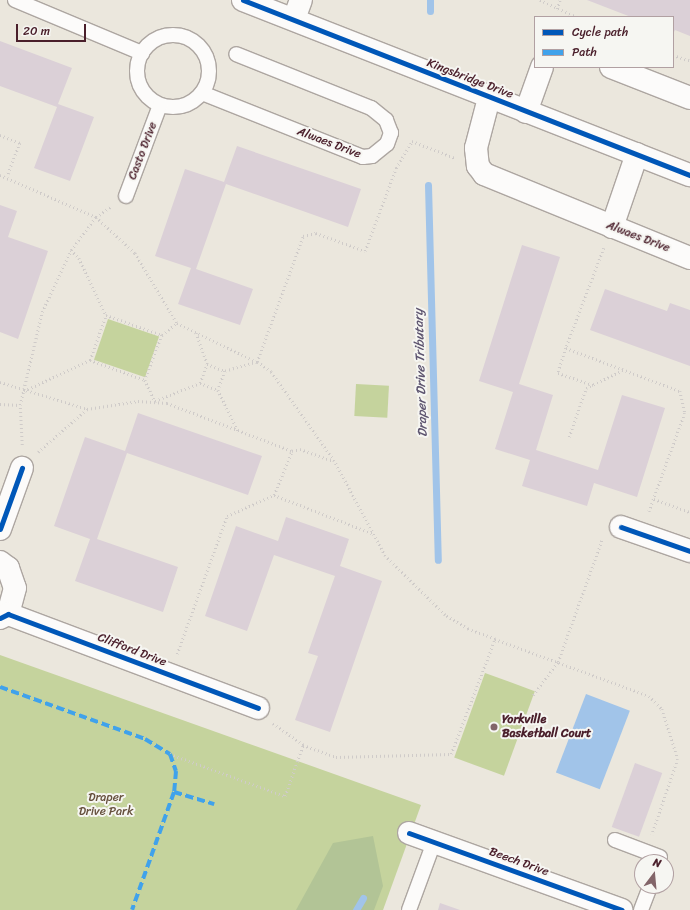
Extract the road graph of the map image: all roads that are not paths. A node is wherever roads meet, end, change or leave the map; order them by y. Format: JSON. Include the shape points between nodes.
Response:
{"nodes":[{"id":1,"x":15,"y":0,"type":"edge"},
{"id":2,"x":243,"y":0,"type":"edge"},
{"id":3,"x":297,"y":10,"type":"edge"},
{"id":4,"x":142,"y":53,"type":"junction"},
{"id":5,"x":236,"y":54,"type":"dead end"},
{"id":6,"x":542,"y":68,"type":"edge"},
{"id":7,"x":614,"y":68,"type":"edge"},
{"id":8,"x":202,"y":93,"type":"junction"},
{"id":9,"x":489,"y":98,"type":"junction"},
{"id":10,"x":690,"y":98,"type":"edge"},
{"id":11,"x":160,"y":106,"type":"junction"},
{"id":12,"x":526,"y":112,"type":"junction"},
{"id":13,"x":637,"y":154,"type":"junction"},
{"id":14,"x":690,"y":175,"type":"edge"},
{"id":15,"x":126,"y":196,"type":"road end"},
{"id":16,"x":612,"y":227,"type":"junction"},
{"id":17,"x":690,"y":258,"type":"edge"},
{"id":18,"x":22,"y":468,"type":"road end"},
{"id":19,"x":621,"y":526,"type":"road end"},
{"id":20,"x":0,"y":529,"type":"edge"},
{"id":21,"x":690,"y":551,"type":"edge"},
{"id":22,"x":0,"y":562,"type":"edge"},
{"id":23,"x":4,"y":616,"type":"edge"},
{"id":24,"x":258,"y":708,"type":"road end"},
{"id":25,"x":409,"y":833,"type":"dead end"},
{"id":26,"x":615,"y":840,"type":"dead end"},
{"id":27,"x":434,"y":842,"type":"junction"},
{"id":28,"x":655,"y":854,"type":"edge"},
{"id":29,"x":647,"y":894,"type":"edge"},
{"id":30,"x":409,"y":910,"type":"edge"},
{"id":31,"x":622,"y":910,"type":"edge"},
{"id":32,"x":641,"y":910,"type":"edge"}],
"edges":[{"from":1,"to":4,"type":"lane"},
{"from":2,"to":3,"type":"street","name":"Kingsbridge Drive"},
{"from":3,"to":9,"type":"street","name":"Kingsbridge Drive"},
{"from":4,"to":8,"type":"lane","via":[[158,38],[173,35],[199,45],[207,57],[210,71]]},
{"from":4,"to":11,"type":"lane","via":[[136,72],[140,86],[148,98]]},
{"from":5,"to":8,"type":"lane","name":"Alwaes Drive","via":[[372,108],[386,120],[391,133],[387,144],[372,156],[363,157]]},
{"from":6,"to":12,"type":"street"},
{"from":7,"to":10,"type":"street"},
{"from":8,"to":11,"type":"lane","via":[[188,105],[174,108]]},
{"from":9,"to":12,"type":"street","name":"Kingsbridge Drive"},
{"from":9,"to":16,"type":"street","name":"Alwaes Drive","via":[[476,148],[478,166],[492,179]]},
{"from":11,"to":15,"type":"lane","name":"Casto Drive"},
{"from":12,"to":13,"type":"street","name":"Kingsbridge Drive"},
{"from":13,"to":14,"type":"street","name":"Kingsbridge Drive"},
{"from":13,"to":16,"type":"street"},
{"from":16,"to":17,"type":"street","name":"Alwaes Drive"},
{"from":18,"to":20,"type":"street"},
{"from":19,"to":21,"type":"street"},
{"from":22,"to":23,"type":"street","via":[[8,568],[15,588]]},
{"from":23,"to":24,"type":"street","name":"Clifford Drive"},
{"from":25,"to":27,"type":"street","name":"Beech Drive"},
{"from":26,"to":28,"type":"lane"},
{"from":27,"to":30,"type":"lane"},
{"from":27,"to":31,"type":"street","name":"Beech Drive"},
{"from":29,"to":32,"type":"lane"}]}
